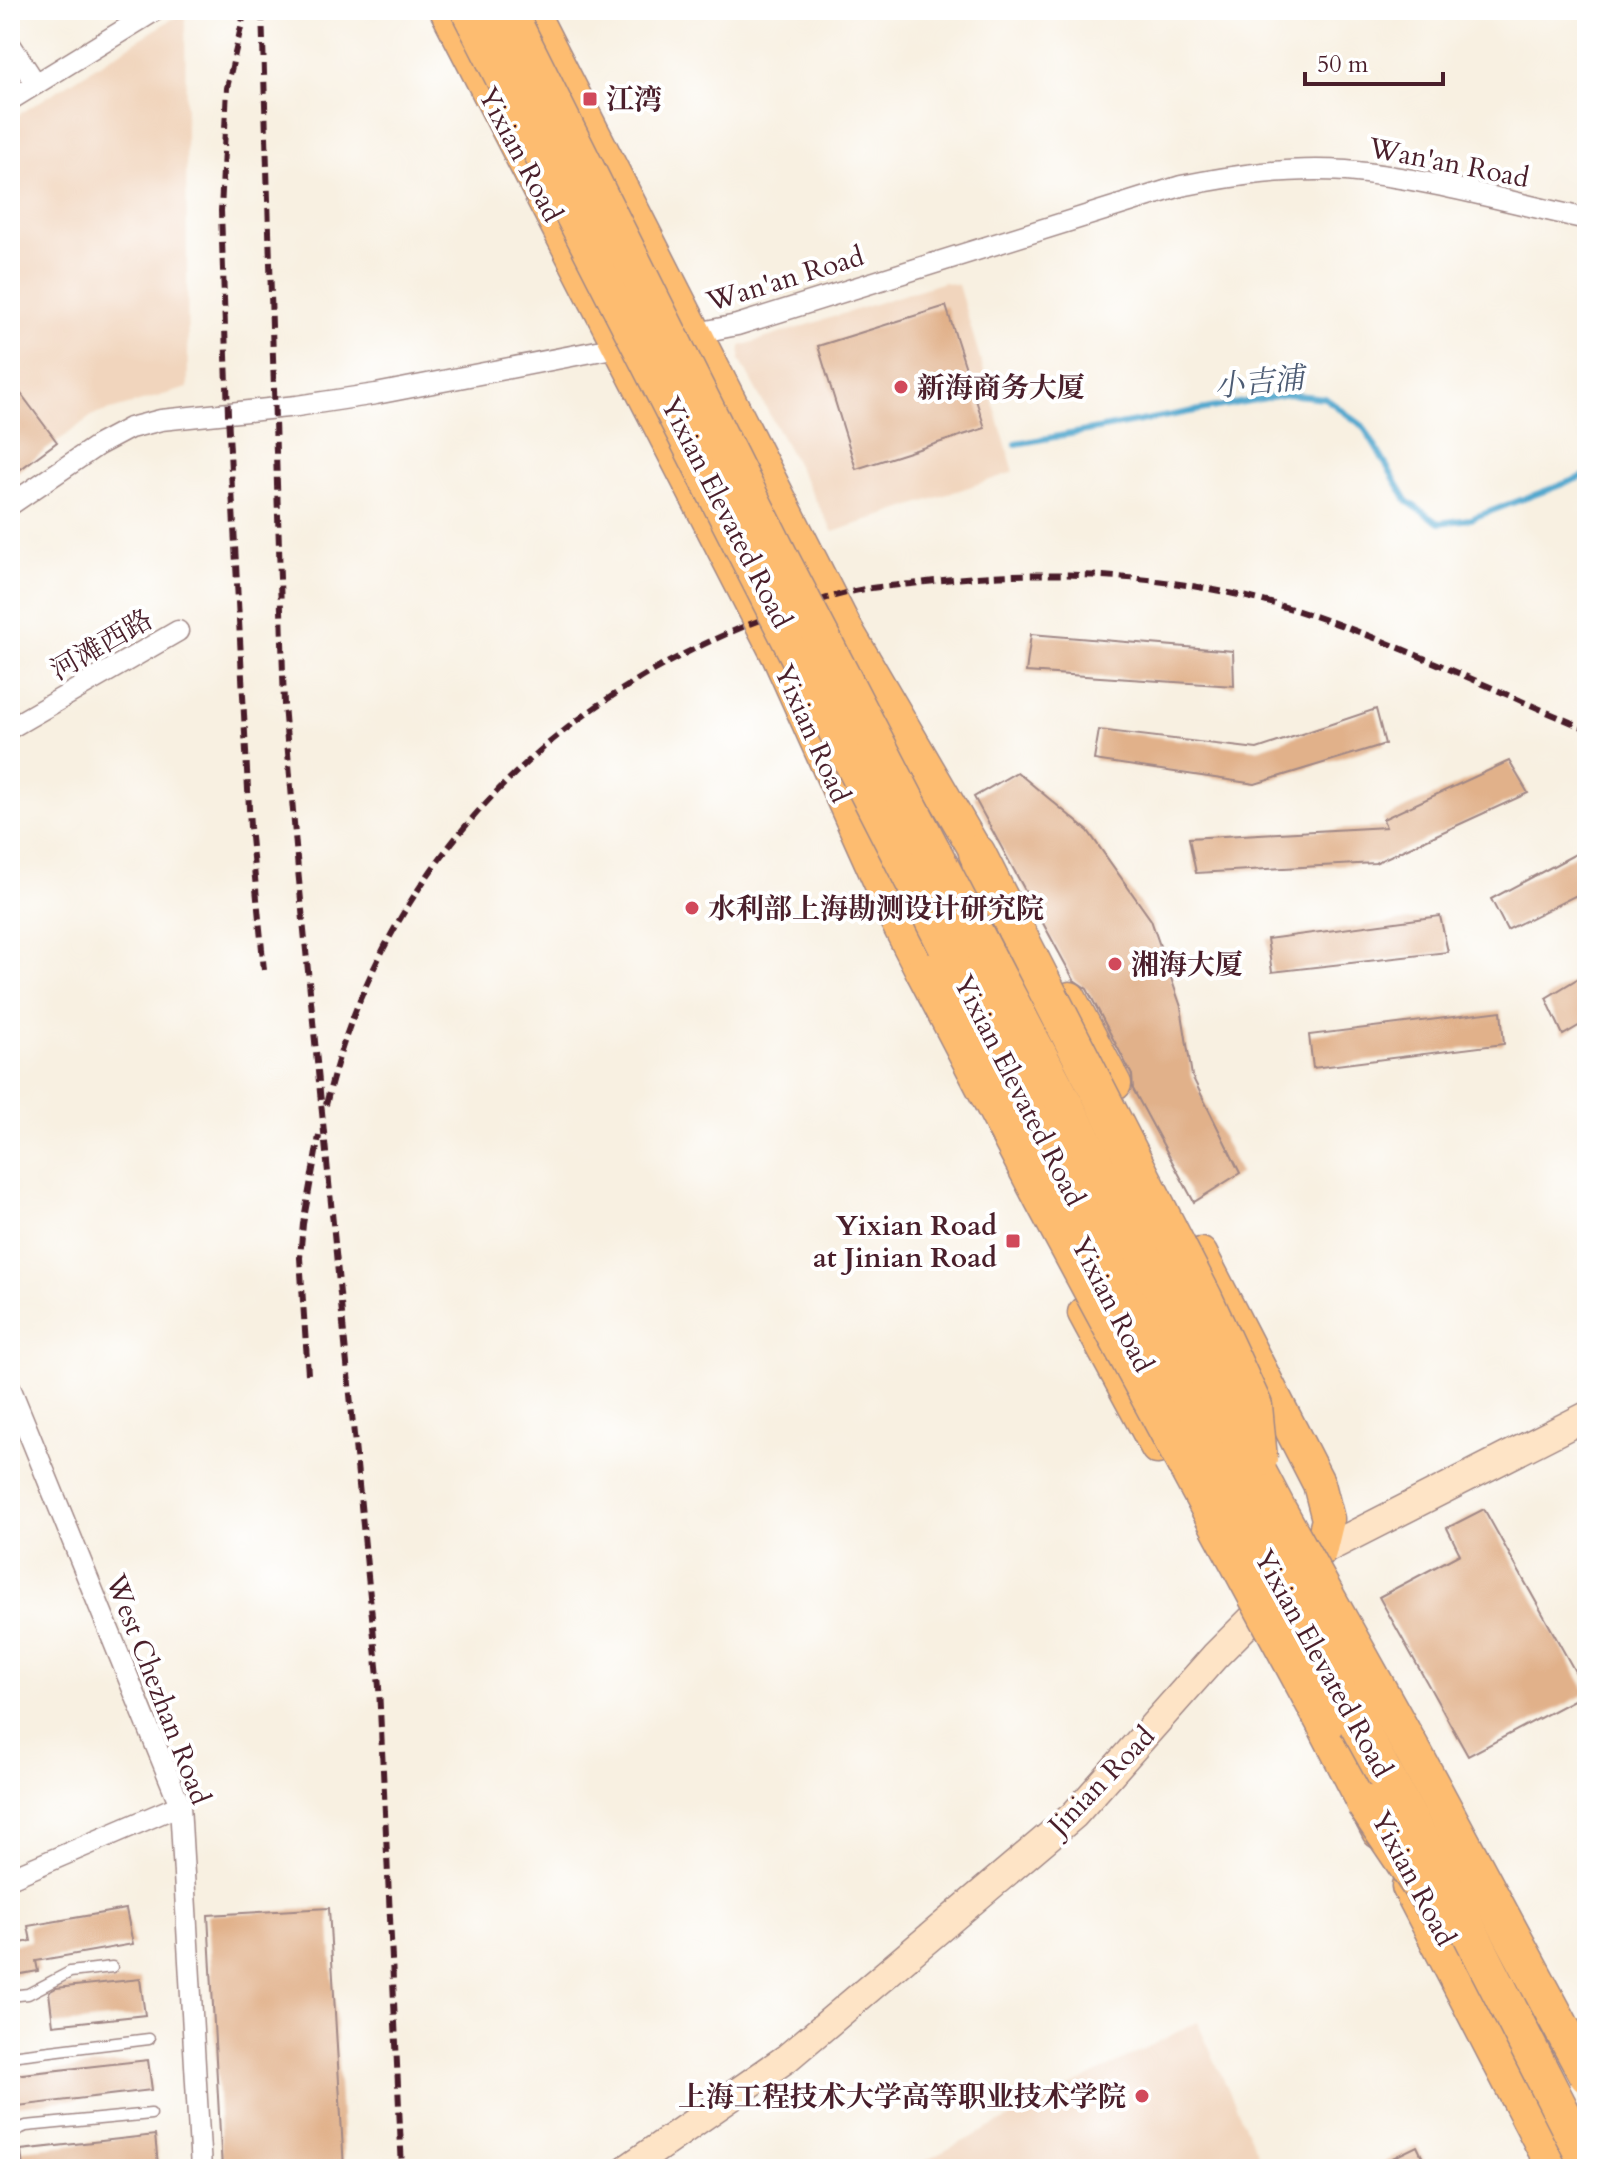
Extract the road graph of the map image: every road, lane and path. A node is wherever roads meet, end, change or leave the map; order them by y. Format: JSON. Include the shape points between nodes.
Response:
{"nodes":[{"id":1,"x":156,"y":10,"type":"edge"},
{"id":2,"x":446,"y":10,"type":"edge"},
{"id":3,"x":469,"y":10,"type":"edge"},
{"id":4,"x":507,"y":10,"type":"edge"},
{"id":5,"x":531,"y":10,"type":"edge"},
{"id":6,"x":10,"y":44,"type":"edge"},
{"id":7,"x":36,"y":84,"type":"junction"},
{"id":8,"x":10,"y":100,"type":"edge"},
{"id":9,"x":1587,"y":219,"type":"edge"},
{"id":10,"x":695,"y":334,"type":"junction"},
{"id":11,"x":618,"y":346,"type":"junction"},
{"id":12,"x":10,"y":505,"type":"edge"},
{"id":13,"x":844,"y":625,"type":"junction"},
{"id":14,"x":178,"y":631,"type":"dead end"},
{"id":15,"x":778,"y":656,"type":"junction"},
{"id":16,"x":10,"y":728,"type":"edge"},
{"id":17,"x":977,"y":853,"type":"junction"},
{"id":18,"x":886,"y":896,"type":"junction"},
{"id":19,"x":10,"y":1387,"type":"edge"},
{"id":20,"x":1587,"y":1416,"type":"edge"},
{"id":21,"x":1260,"y":1476,"type":"junction"},
{"id":22,"x":1320,"y":1552,"type":"junction"},
{"id":23,"x":1271,"y":1566,"type":"junction"},
{"id":24,"x":1267,"y":1604,"type":"junction"},
{"id":25,"x":1325,"y":1724,"type":"junction"},
{"id":26,"x":1364,"y":1803,"type":"junction"},
{"id":27,"x":180,"y":1805,"type":"junction"},
{"id":28,"x":10,"y":1878,"type":"edge"},
{"id":29,"x":112,"y":1967,"type":"dead end"},
{"id":30,"x":10,"y":1996,"type":"edge"},
{"id":31,"x":1512,"y":2015,"type":"junction"},
{"id":32,"x":149,"y":2039,"type":"dead end"},
{"id":33,"x":10,"y":2056,"type":"edge"},
{"id":34,"x":1587,"y":2063,"type":"edge"},
{"id":35,"x":1587,"y":2075,"type":"edge"},
{"id":36,"x":151,"y":2114,"type":"dead end"},
{"id":37,"x":10,"y":2133,"type":"edge"},
{"id":38,"x":10,"y":2152,"type":"edge"},
{"id":39,"x":1587,"y":2162,"type":"edge"},
{"id":40,"x":11,"y":2169,"type":"edge"},
{"id":41,"x":201,"y":2169,"type":"edge"},
{"id":42,"x":627,"y":2169,"type":"edge"},
{"id":43,"x":1556,"y":2169,"type":"edge"},
{"id":44,"x":1571,"y":2169,"type":"edge"}],
"edges":[{"from":1,"to":7,"type":"street"},
{"from":2,"to":11,"type":"main road","name":"Yixian Road"},
{"from":3,"to":23,"type":"highway","name":"Yixian Elevated Road","bridge":true,"via":[[1066,1181]]},
{"from":4,"to":21,"type":"highway","name":"Yixian Elevated Road","bridge":true,"via":[[781,559]]},
{"from":5,"to":10,"type":"main road"},
{"from":6,"to":7,"type":"street"},
{"from":7,"to":8,"type":"street"},
{"from":9,"to":10,"type":"street","name":"Wan'an Road","via":[[1388,176],[1284,171],[1231,176],[1181,186]]},
{"from":10,"to":11,"type":"street","name":"Wan'an Road"},
{"from":10,"to":13,"type":"main road"},
{"from":11,"to":12,"type":"street","name":"Wan'an Road","via":[[376,394],[130,428]]},
{"from":11,"to":15,"type":"main road","name":"Yixian Road"},
{"from":13,"to":15,"type":"main road","via":[[827,615],[797,620],[779,638]]},
{"from":13,"to":17,"type":"main road"},
{"from":14,"to":16,"type":"street","name":"河滩西路"},
{"from":15,"to":18,"type":"main road","name":"Yixian Road"},
{"from":17,"to":21,"type":"highway","bridge":true,"via":[[1254,1406]]},
{"from":17,"to":22,"type":"main road","via":[[1014,891],[1319,1484],[1328,1519]]},
{"from":18,"to":24,"type":"main road","name":"Yixian Road","via":[[899,953],[1229,1584]]},
{"from":18,"to":25,"type":"highway","bridge":true,"via":[[1050,1214]]},
{"from":19,"to":27,"type":"street","name":"West Chezhan Road"},
{"from":20,"to":22,"type":"street","name":"Jinian Road"},
{"from":21,"to":35,"type":"highway","name":"Yixian Elevated Road","bridge":true},
{"from":22,"to":24,"type":"street","name":"Jinian Road"},
{"from":22,"to":34,"type":"main road"},
{"from":23,"to":25,"type":"highway","bridge":true},
{"from":23,"to":31,"type":"highway","name":"Yixian Elevated Road","bridge":true},
{"from":24,"to":42,"type":"street","name":"Jinian Road","via":[[1074,1815],[787,2058]]},
{"from":24,"to":44,"type":"main road","name":"Yixian Road"},
{"from":25,"to":26,"type":"highway","name":"Yixian Elevated Road"},
{"from":26,"to":31,"type":"highway","bridge":true},
{"from":26,"to":43,"type":"highway","bridge":true},
{"from":27,"to":28,"type":"street"},
{"from":27,"to":41,"type":"street","name":"West Chezhan Road"},
{"from":29,"to":30,"type":"lane","via":[[70,1972],[28,1994]]},
{"from":31,"to":39,"type":"highway","name":"Yixian Elevated Road","bridge":true},
{"from":32,"to":33,"type":"lane"},
{"from":36,"to":37,"type":"lane","via":[[26,2126]]},
{"from":38,"to":40,"type":"lane"}]}
